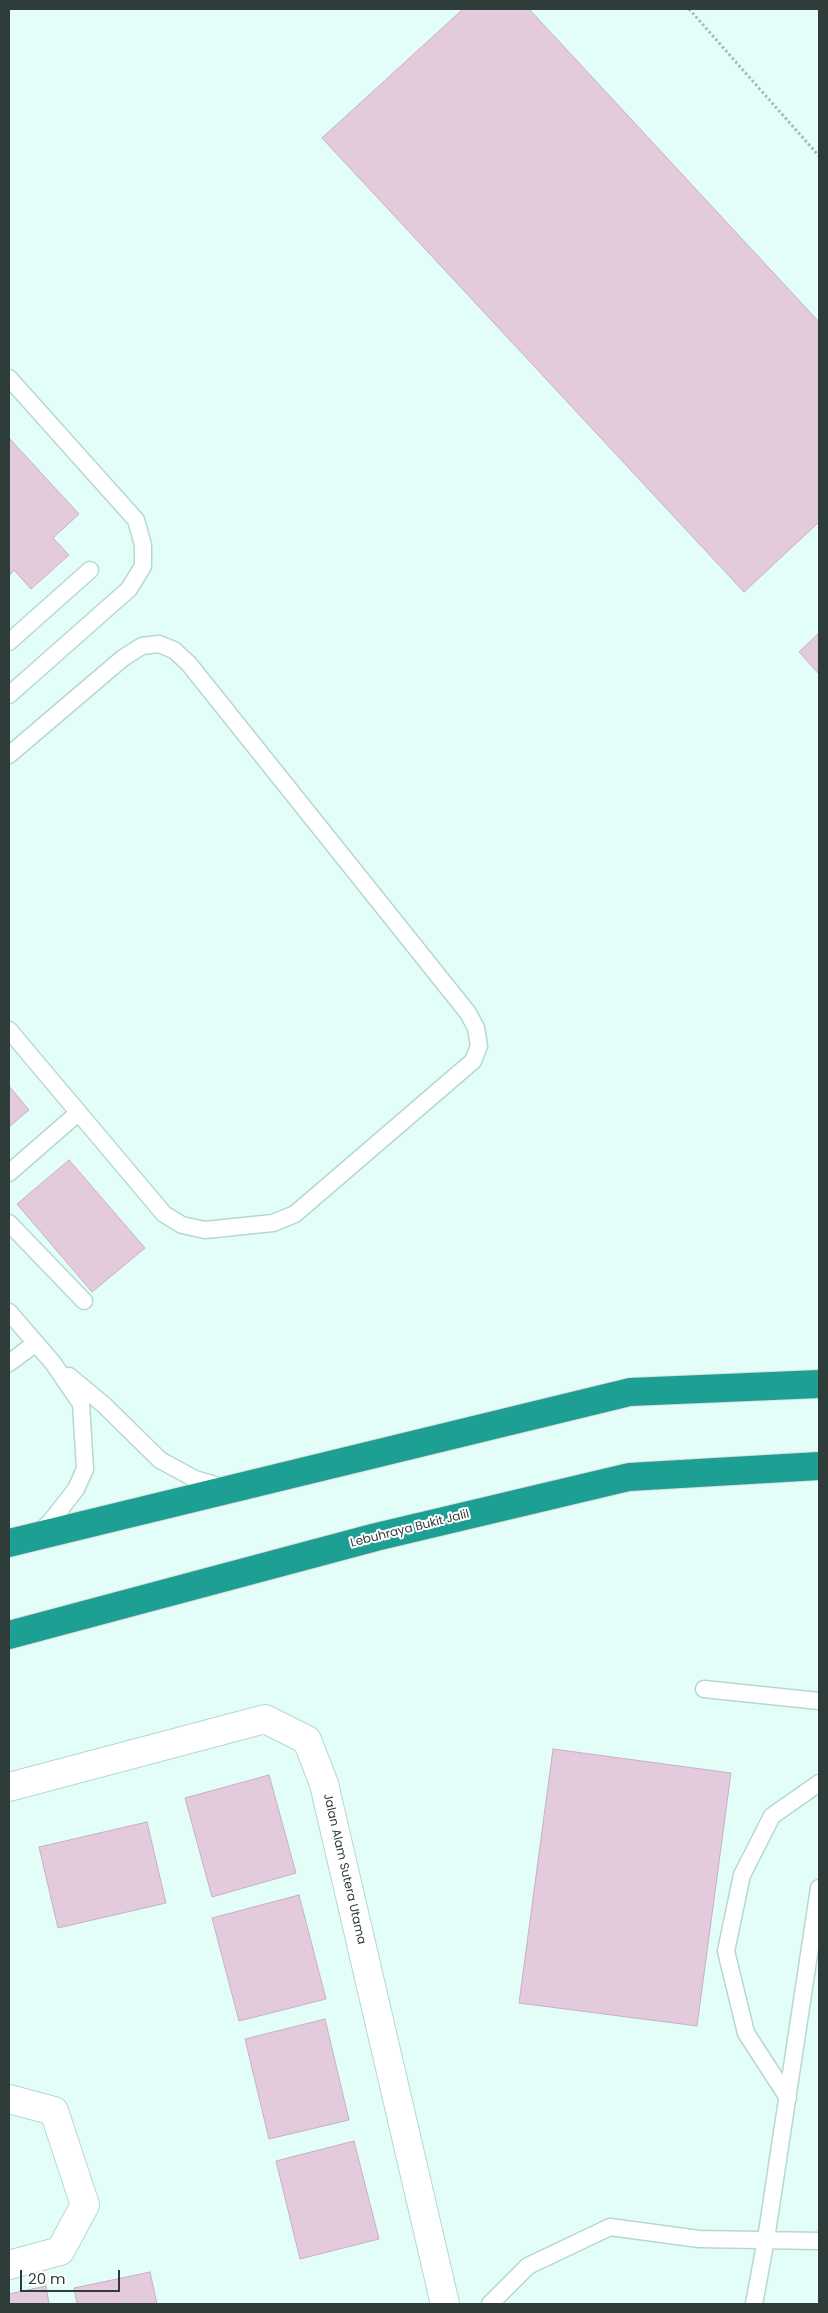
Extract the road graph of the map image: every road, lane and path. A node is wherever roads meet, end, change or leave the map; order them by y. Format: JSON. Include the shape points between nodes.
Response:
{"nodes":[{"id":1,"x":689,"y":9,"type":"edge"},
{"id":2,"x":819,"y":156,"type":"edge"},
{"id":3,"x":9,"y":378,"type":"edge"},
{"id":4,"x":90,"y":570,"type":"dead end"},
{"id":5,"x":9,"y":642,"type":"edge"},
{"id":6,"x":9,"y":695,"type":"edge"},
{"id":7,"x":9,"y":755,"type":"edge"},
{"id":8,"x":9,"y":1030,"type":"edge"},
{"id":9,"x":78,"y":1113,"type":"junction"},
{"id":10,"x":9,"y":1173,"type":"edge"},
{"id":11,"x":9,"y":1223,"type":"edge"},
{"id":12,"x":84,"y":1302,"type":"dead end"},
{"id":13,"x":9,"y":1312,"type":"edge"},
{"id":14,"x":36,"y":1343,"type":"junction"},
{"id":15,"x":9,"y":1363,"type":"edge"},
{"id":16,"x":53,"y":1363,"type":"junction"},
{"id":17,"x":819,"y":1384,"type":"edge"},
{"id":18,"x":819,"y":1466,"type":"edge"},
{"id":19,"x":227,"y":1489,"type":"junction"},
{"id":20,"x":36,"y":1535,"type":"junction"},
{"id":21,"x":9,"y":1543,"type":"edge"},
{"id":22,"x":9,"y":1636,"type":"edge"},
{"id":23,"x":704,"y":1689,"type":"dead end"},
{"id":24,"x":819,"y":1701,"type":"edge"},
{"id":25,"x":819,"y":1783,"type":"edge"},
{"id":26,"x":9,"y":1787,"type":"edge"},
{"id":27,"x":819,"y":1888,"type":"edge"},
{"id":28,"x":788,"y":2098,"type":"junction"},
{"id":29,"x":9,"y":2099,"type":"edge"},
{"id":30,"x":766,"y":2239,"type":"junction"},
{"id":31,"x":819,"y":2242,"type":"edge"},
{"id":32,"x":9,"y":2265,"type":"edge"},
{"id":33,"x":445,"y":2304,"type":"edge"},
{"id":34,"x":490,"y":2304,"type":"edge"},
{"id":35,"x":754,"y":2304,"type":"edge"}],
"edges":[{"from":1,"to":2,"type":"path"},
{"from":3,"to":6,"type":"lane","via":[[136,520],[143,566],[129,589]]},
{"from":4,"to":5,"type":"lane"},
{"from":7,"to":9,"type":"lane","via":[[123,658],[142,646],[159,644],[174,650],[190,664],[462,1005],[476,1028],[479,1046],[473,1061],[295,1214],[273,1223],[205,1230],[182,1225],[164,1214]]},
{"from":8,"to":9,"type":"lane"},
{"from":9,"to":10,"type":"lane"},
{"from":11,"to":12,"type":"lane"},
{"from":13,"to":14,"type":"lane"},
{"from":14,"to":15,"type":"lane"},
{"from":14,"to":16,"type":"lane"},
{"from":16,"to":19,"type":"lane","via":[[104,1405],[160,1460],[194,1479]]},
{"from":16,"to":20,"type":"lane","via":[[81,1404],[85,1469],[62,1508]]},
{"from":17,"to":19,"type":"highway","via":[[630,1392]]},
{"from":18,"to":22,"type":"highway","name":"Lebuhraya Bukit Jalil","via":[[629,1477],[376,1537]]},
{"from":19,"to":20,"type":"highway"},
{"from":20,"to":21,"type":"highway"},
{"from":23,"to":24,"type":"lane"},
{"from":25,"to":28,"type":"lane","via":[[772,1816],[742,1875],[726,1951],[746,2033]]},
{"from":26,"to":33,"type":"street","name":"Jalan Alam Sutera Utama","via":[[265,1719],[307,1740],[324,1784]]},
{"from":27,"to":28,"type":"lane"},
{"from":28,"to":30,"type":"lane"},
{"from":29,"to":32,"type":"street","via":[[54,2111],[85,2205],[60,2251]]},
{"from":30,"to":31,"type":"lane"},
{"from":30,"to":34,"type":"lane","via":[[699,2239],[610,2227],[528,2266]]},
{"from":30,"to":35,"type":"lane"}]}
